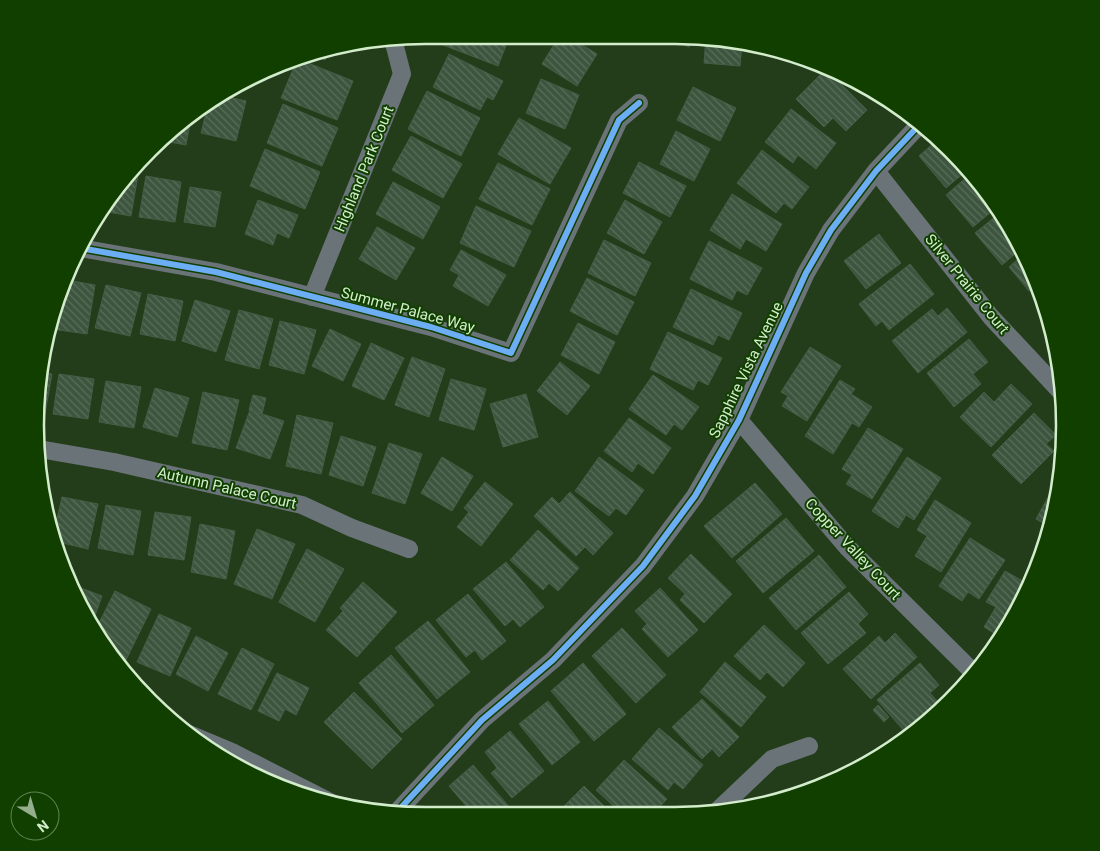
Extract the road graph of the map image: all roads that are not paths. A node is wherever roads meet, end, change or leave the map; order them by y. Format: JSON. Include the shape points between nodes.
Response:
{"nodes":[{"id":1,"x":395,"y":46,"type":"edge"},
{"id":2,"x":639,"y":103,"type":"dead end"},
{"id":3,"x":915,"y":129,"type":"edge"},
{"id":4,"x":876,"y":171,"type":"junction"},
{"id":5,"x":87,"y":249,"type":"edge"},
{"id":6,"x":312,"y":297,"type":"junction"},
{"id":7,"x":1054,"y":384,"type":"edge"},
{"id":8,"x":739,"y":420,"type":"junction"},
{"id":9,"x":45,"y":450,"type":"edge"},
{"id":10,"x":409,"y":549,"type":"dead end"},
{"id":11,"x":969,"y":668,"type":"edge"},
{"id":12,"x":809,"y":746,"type":"dead end"},
{"id":13,"x":220,"y":747,"type":"edge"},
{"id":14,"x":294,"y":784,"type":"edge"},
{"id":15,"x":725,"y":804,"type":"edge"},
{"id":16,"x":402,"y":806,"type":"edge"}],
"edges":[{"from":1,"to":6,"type":"street","name":"Highland Park Court","via":[[402,74]]},
{"from":2,"to":6,"type":"street","name":"Summer Palace Way","via":[[618,120],[511,353],[432,326]]},
{"from":3,"to":4,"type":"street","name":"Sapphire Vista Avenue"},
{"from":4,"to":7,"type":"street","name":"Silver Prairie Court","via":[[991,317]]},
{"from":4,"to":8,"type":"street","name":"Sapphire Vista Avenue","via":[[831,230],[806,273]]},
{"from":5,"to":6,"type":"street","name":"Summer Palace Way","via":[[216,272]]},
{"from":8,"to":11,"type":"street","name":"Copper Valley Court","via":[[847,547]]},
{"from":8,"to":16,"type":"street","name":"Sapphire Vista Avenue","via":[[695,496],[643,566],[553,660],[482,720]]},
{"from":9,"to":10,"type":"street","name":"Autumn Palace Court","via":[[114,462],[302,505]]},
{"from":12,"to":15,"type":"street","via":[[772,759]]},
{"from":13,"to":14,"type":"street"}]}
